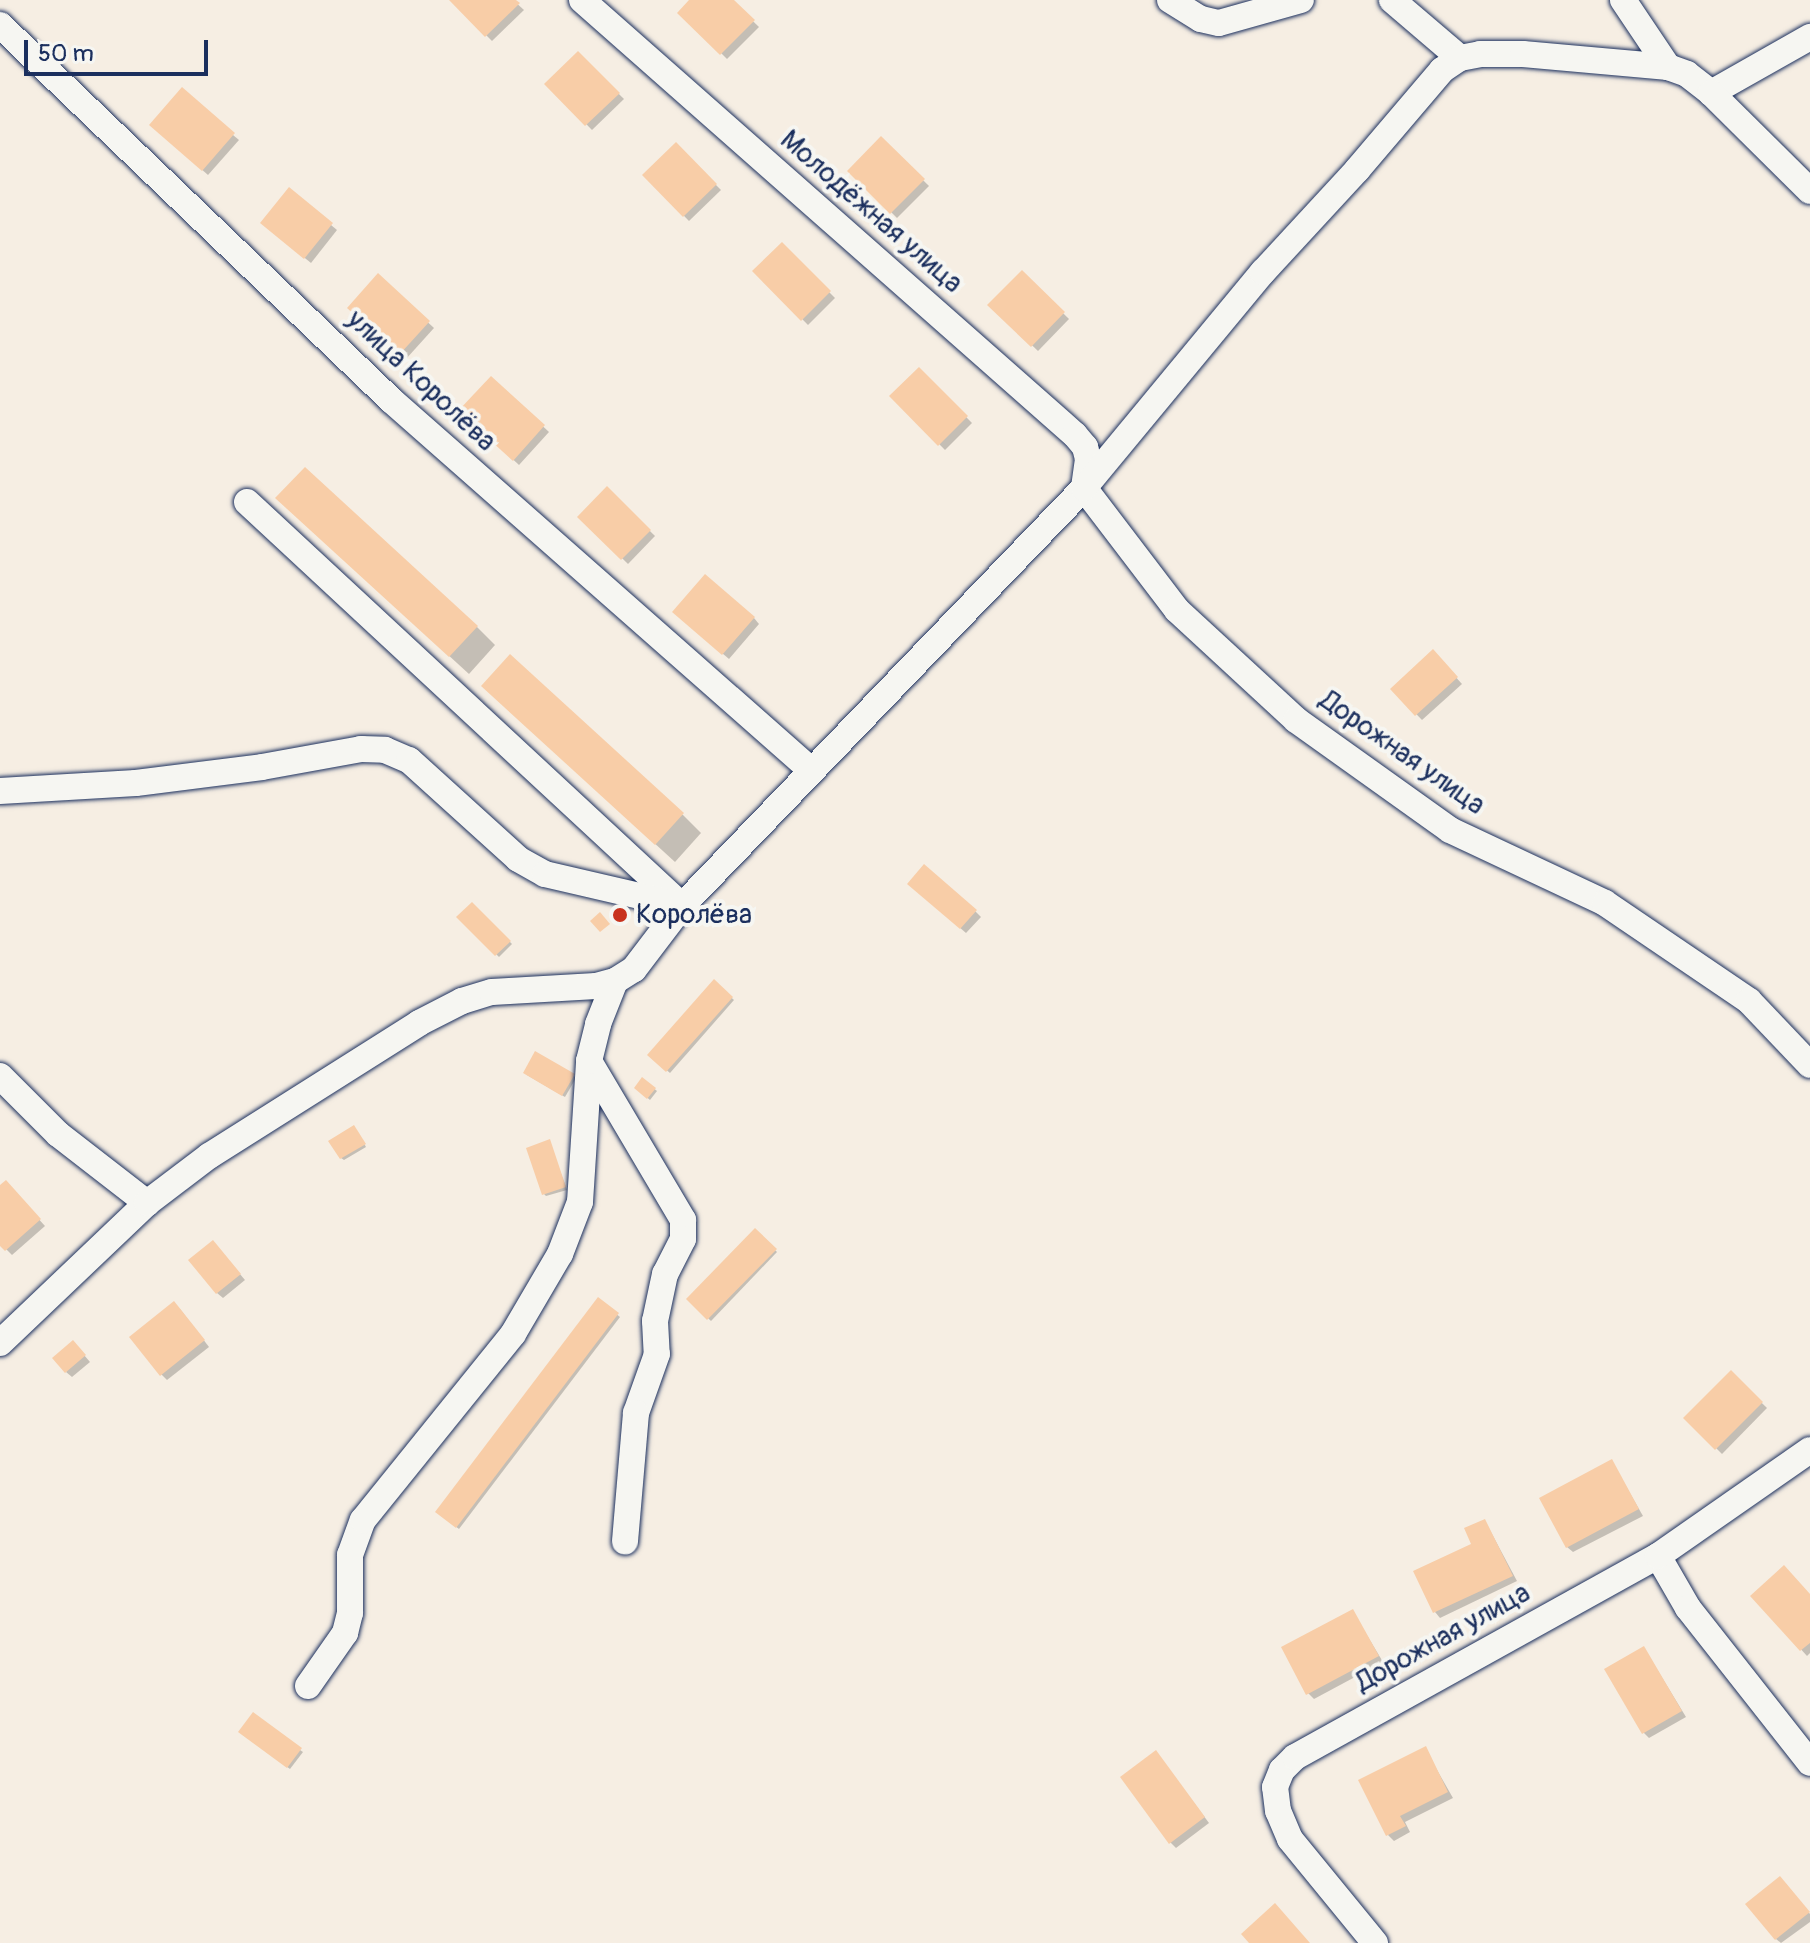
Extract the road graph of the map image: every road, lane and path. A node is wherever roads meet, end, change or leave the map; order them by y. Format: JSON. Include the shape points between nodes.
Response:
{"nodes":[{"id":1,"x":1170,"y":0,"type":"edge"},
{"id":2,"x":1301,"y":0,"type":"edge"},
{"id":3,"x":1392,"y":0,"type":"edge"},
{"id":4,"x":1623,"y":0,"type":"edge"},
{"id":5,"x":590,"y":3,"type":"edge"},
{"id":6,"x":0,"y":25,"type":"edge"},
{"id":7,"x":1810,"y":37,"type":"edge"},
{"id":8,"x":1460,"y":58,"type":"junction"},
{"id":9,"x":1668,"y":67,"type":"junction"},
{"id":10,"x":1711,"y":93,"type":"junction"},
{"id":11,"x":1810,"y":191,"type":"edge"},
{"id":12,"x":1084,"y":488,"type":"junction"},
{"id":13,"x":247,"y":502,"type":"dead end"},
{"id":14,"x":811,"y":770,"type":"junction"},
{"id":15,"x":0,"y":791,"type":"edge"},
{"id":16,"x":682,"y":906,"type":"junction"},
{"id":17,"x":615,"y":981,"type":"junction"},
{"id":18,"x":589,"y":1061,"type":"junction"},
{"id":19,"x":1810,"y":1065,"type":"edge"},
{"id":20,"x":0,"y":1076,"type":"edge"},
{"id":21,"x":147,"y":1203,"type":"junction"},
{"id":22,"x":0,"y":1343,"type":"edge"},
{"id":23,"x":1810,"y":1450,"type":"edge"},
{"id":24,"x":625,"y":1542,"type":"dead end"},
{"id":25,"x":1658,"y":1556,"type":"junction"},
{"id":26,"x":308,"y":1686,"type":"dead end"},
{"id":27,"x":1810,"y":1763,"type":"edge"},
{"id":28,"x":1375,"y":1943,"type":"edge"}],
"edges":[{"from":1,"to":2,"type":"street","via":[[1201,19],[1219,23]]},
{"from":3,"to":8,"type":"street"},
{"from":4,"to":9,"type":"street"},
{"from":5,"to":12,"type":"street","name":"Молодёжная улица","via":[[1075,435],[1088,459]]},
{"from":6,"to":14,"type":"street","name":"улица Королёва","via":[[391,400]]},
{"from":7,"to":10,"type":"street"},
{"from":8,"to":9,"type":"street","via":[[1523,54]]},
{"from":8,"to":12,"type":"street","via":[[1429,82]]},
{"from":9,"to":10,"type":"street"},
{"from":10,"to":11,"type":"street"},
{"from":12,"to":14,"type":"street"},
{"from":12,"to":19,"type":"street","name":"Дорожная улица","via":[[1177,610],[1296,720],[1450,830],[1605,903],[1749,1001]]},
{"from":13,"to":16,"type":"street"},
{"from":14,"to":16,"type":"street"},
{"from":15,"to":16,"type":"street","via":[[136,783],[361,749],[385,750],[409,760],[518,859],[545,874]]},
{"from":16,"to":17,"type":"street","via":[[634,969]]},
{"from":17,"to":18,"type":"street"},
{"from":17,"to":21,"type":"street","via":[[492,992],[462,1001],[209,1156]]},
{"from":18,"to":24,"type":"street","via":[[683,1220],[683,1239],[665,1274],[655,1321],[657,1354],[636,1413]]},
{"from":18,"to":26,"type":"street","via":[[580,1202],[560,1254],[513,1334],[363,1520],[350,1555],[345,1633]]},
{"from":20,"to":21,"type":"street","via":[[58,1134]]},
{"from":21,"to":22,"type":"street"},
{"from":23,"to":25,"type":"street","name":"Дорожная улица"},
{"from":25,"to":27,"type":"street","via":[[1688,1608]]},
{"from":25,"to":28,"type":"street","name":"Дорожная улица","via":[[1295,1757],[1282,1770],[1275,1787],[1290,1839]]}]}
